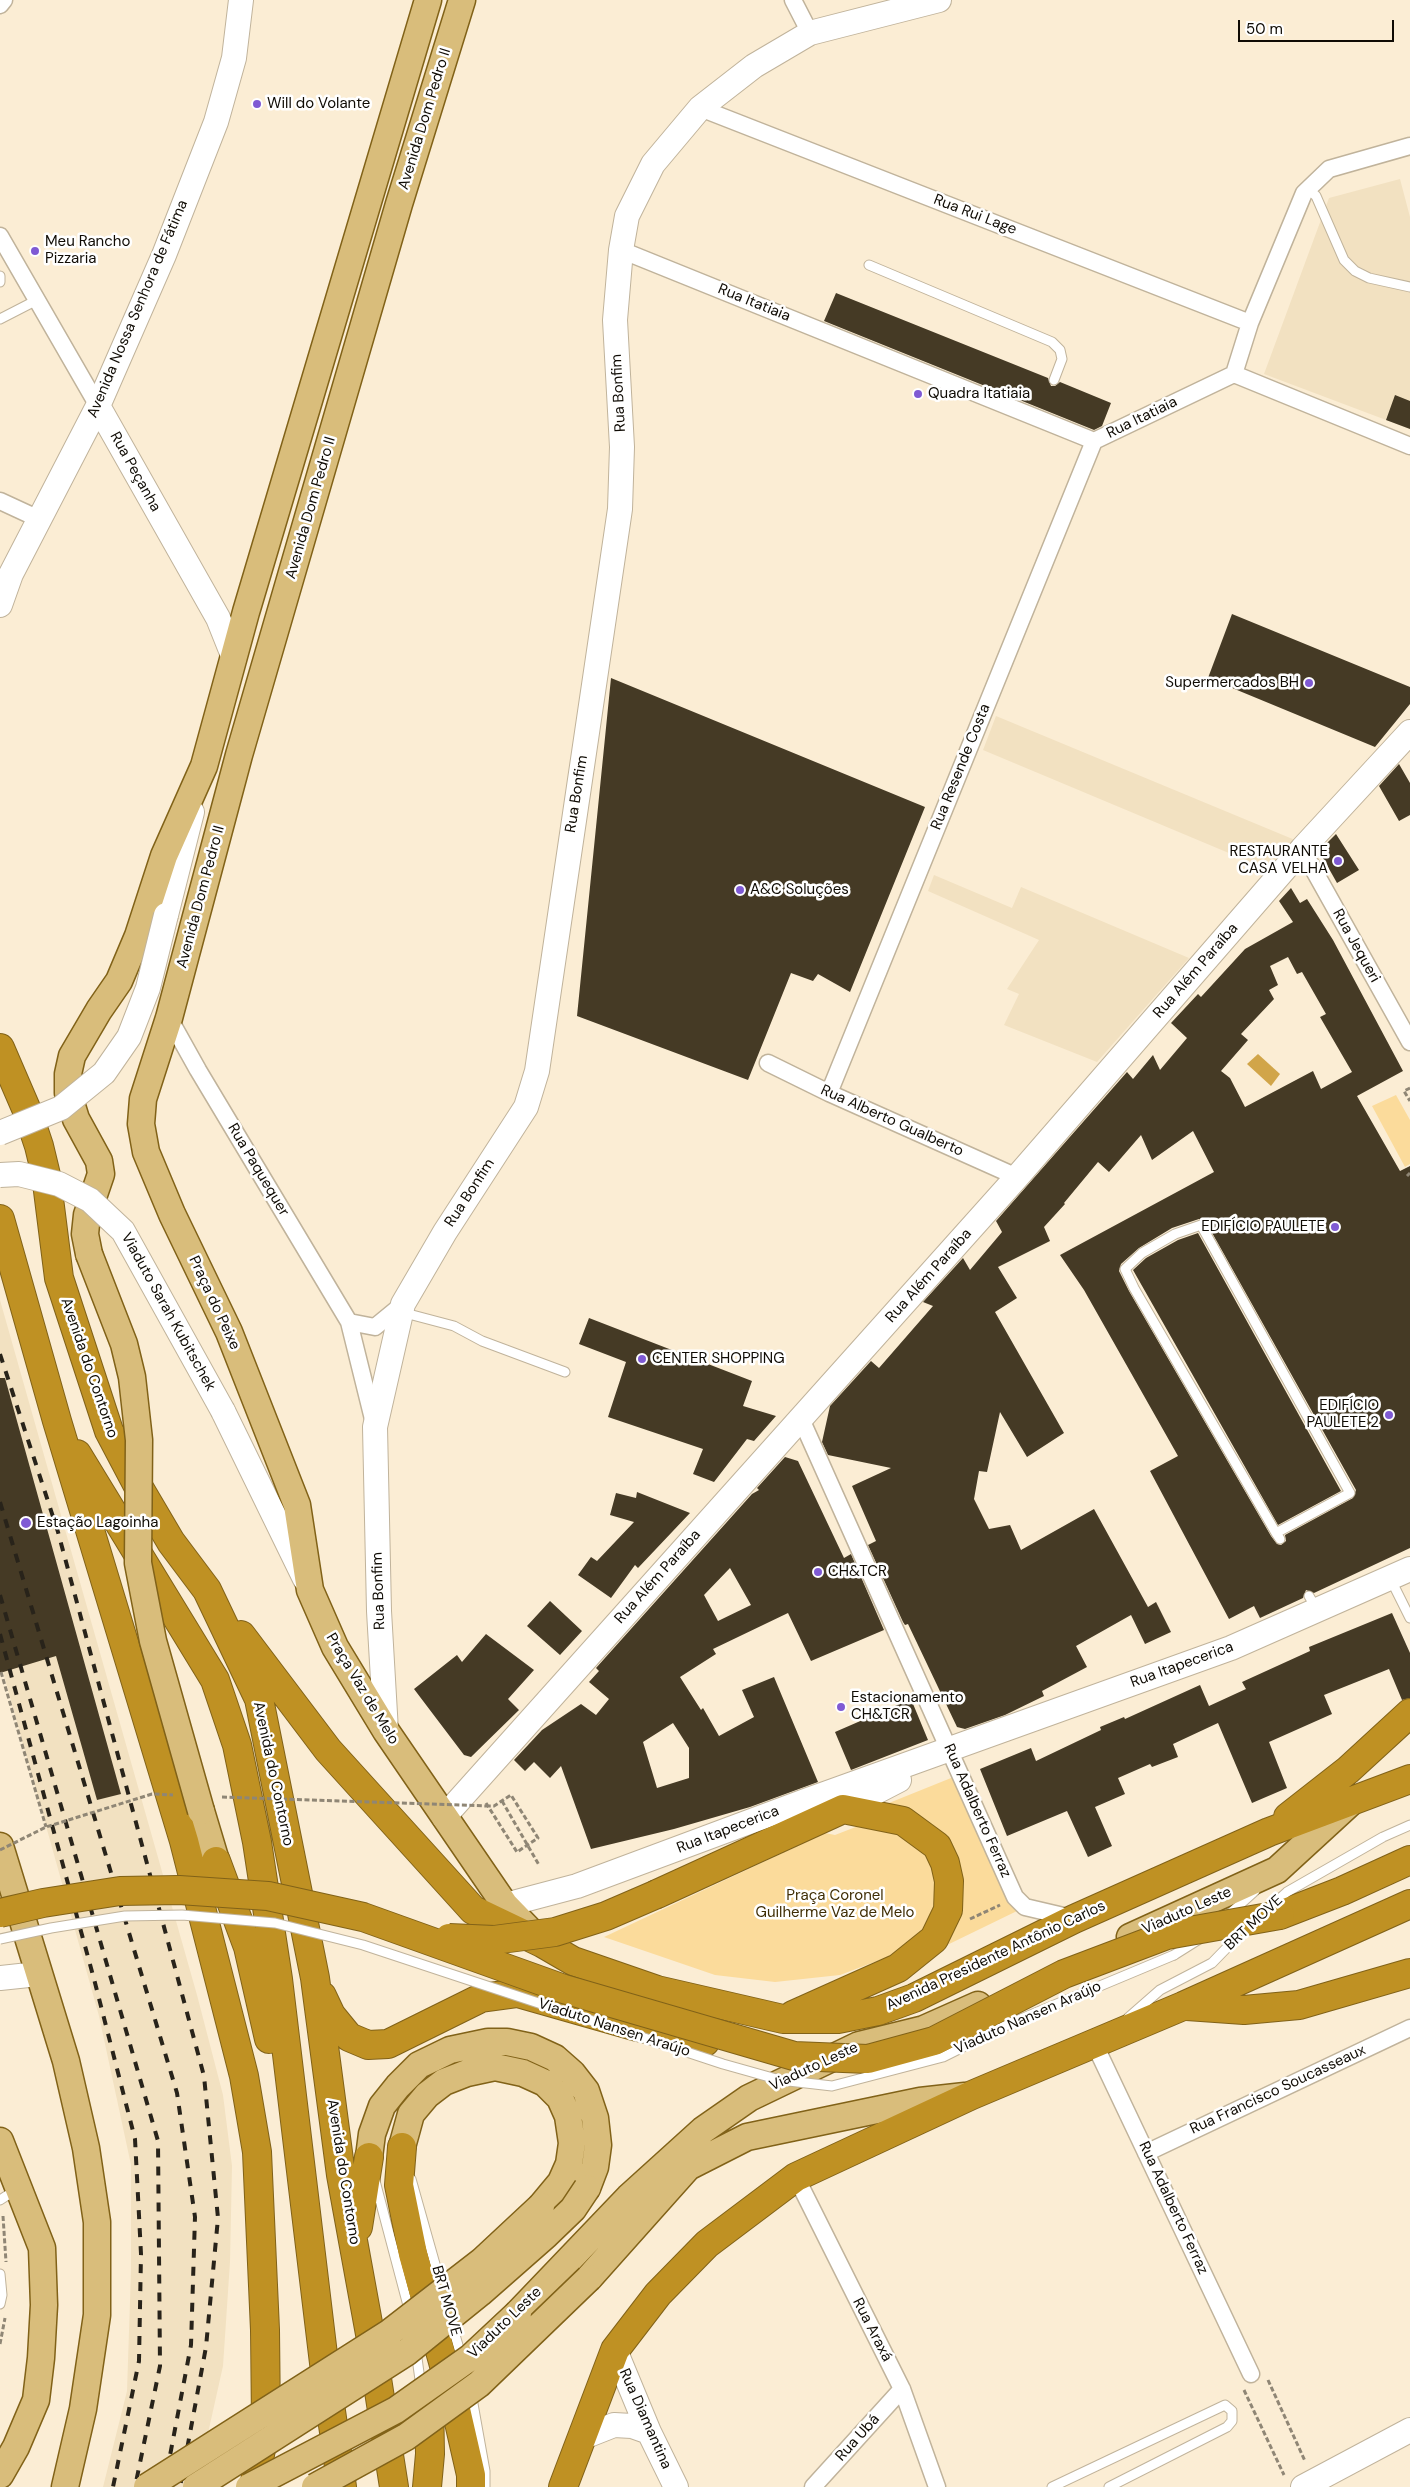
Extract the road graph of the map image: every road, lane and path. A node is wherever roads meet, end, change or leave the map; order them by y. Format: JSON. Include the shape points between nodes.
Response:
{"nodes":[{"id":1,"x":4,"y":0,"type":"edge"},
{"id":2,"x":241,"y":0,"type":"edge"},
{"id":3,"x":428,"y":0,"type":"edge"},
{"id":4,"x":462,"y":0,"type":"edge"},
{"id":5,"x":793,"y":0,"type":"edge"},
{"id":6,"x":939,"y":0,"type":"edge"},
{"id":7,"x":0,"y":5,"type":"edge"},
{"id":8,"x":810,"y":33,"type":"junction"},
{"id":9,"x":700,"y":108,"type":"junction"},
{"id":10,"x":1410,"y":146,"type":"edge"},
{"id":11,"x":1308,"y":189,"type":"junction"},
{"id":12,"x":0,"y":236,"type":"edge"},
{"id":13,"x":621,"y":250,"type":"junction"},
{"id":14,"x":869,"y":265,"type":"dead end"},
{"id":15,"x":0,"y":276,"type":"edge"},
{"id":16,"x":0,"y":282,"type":"edge"},
{"id":17,"x":1410,"y":287,"type":"edge"},
{"id":18,"x":37,"y":300,"type":"junction"},
{"id":19,"x":0,"y":319,"type":"edge"},
{"id":20,"x":1250,"y":323,"type":"junction"},
{"id":21,"x":1234,"y":374,"type":"junction"},
{"id":22,"x":1054,"y":380,"type":"dead end"},
{"id":23,"x":98,"y":406,"type":"junction"},
{"id":24,"x":1094,"y":441,"type":"junction"},
{"id":25,"x":1410,"y":446,"type":"edge"},
{"id":26,"x":0,"y":500,"type":"edge"},
{"id":27,"x":39,"y":519,"type":"junction"},
{"id":28,"x":0,"y":605,"type":"edge"},
{"id":29,"x":234,"y":658,"type":"junction"},
{"id":30,"x":1410,"y":732,"type":"edge"},
{"id":31,"x":204,"y":766,"type":"junction"},
{"id":32,"x":1302,"y":849,"type":"junction"},
{"id":33,"x":168,"y":1018,"type":"junction"},
{"id":34,"x":1410,"y":1042,"type":"edge"},
{"id":35,"x":0,"y":1048,"type":"edge"},
{"id":36,"x":768,"y":1063,"type":"dead end"},
{"id":37,"x":1410,"y":1088,"type":"edge"},
{"id":38,"x":829,"y":1093,"type":"junction"},
{"id":39,"x":1410,"y":1101,"type":"edge"},
{"id":40,"x":0,"y":1133,"type":"edge"},
{"id":41,"x":0,"y":1174,"type":"edge"},
{"id":42,"x":1017,"y":1177,"type":"junction"},
{"id":43,"x":0,"y":1219,"type":"edge"},
{"id":44,"x":402,"y":1308,"type":"junction"},
{"id":45,"x":349,"y":1322,"type":"junction"},
{"id":46,"x":565,"y":1372,"type":"dead end"},
{"id":47,"x":223,"y":1411,"type":"joint"},
{"id":48,"x":801,"y":1419,"type":"junction"},
{"id":49,"x":57,"y":1421,"type":"junction"},
{"id":50,"x":375,"y":1427,"type":"junction"},
{"id":51,"x":1278,"y":1536,"type":"joint"},
{"id":52,"x":1400,"y":1574,"type":"edge"},
{"id":53,"x":207,"y":1590,"type":"junction"},
{"id":54,"x":310,"y":1590,"type":"junction"},
{"id":55,"x":1410,"y":1618,"type":"edge"},
{"id":56,"x":1,"y":1672,"type":"dead end"},
{"id":57,"x":1410,"y":1713,"type":"edge"},
{"id":58,"x":386,"y":1731,"type":"junction"},
{"id":59,"x":949,"y":1749,"type":"junction"},
{"id":60,"x":1410,"y":1779,"type":"edge"},
{"id":61,"x":484,"y":1800,"type":"dead end"},
{"id":62,"x":502,"y":1801,"type":"junction"},
{"id":63,"x":373,"y":1802,"type":"dead end"},
{"id":64,"x":1350,"y":1803,"type":"junction"},
{"id":65,"x":488,"y":1806,"type":"junction"},
{"id":66,"x":843,"y":1809,"type":"junction"},
{"id":67,"x":444,"y":1816,"type":"junction"},
{"id":68,"x":1410,"y":1825,"type":"edge"},
{"id":69,"x":46,"y":1828,"type":"dead end"},
{"id":70,"x":1269,"y":1832,"type":"junction"},
{"id":71,"x":527,"y":1844,"type":"junction"},
{"id":72,"x":0,"y":1846,"type":"edge"},
{"id":73,"x":1410,"y":1860,"type":"edge"},
{"id":74,"x":216,"y":1861,"type":"junction"},
{"id":75,"x":539,"y":1865,"type":"dead end"},
{"id":76,"x":1282,"y":1881,"type":"junction"},
{"id":77,"x":1012,"y":1890,"type":"junction"},
{"id":78,"x":1410,"y":1904,"type":"edge"},
{"id":79,"x":505,"y":1905,"type":"junction"},
{"id":80,"x":0,"y":1912,"type":"edge"},
{"id":81,"x":945,"y":1917,"type":"junction"},
{"id":82,"x":1074,"y":1919,"type":"junction"},
{"id":83,"x":1207,"y":1935,"type":"junction"},
{"id":84,"x":420,"y":1936,"type":"junction"},
{"id":85,"x":0,"y":1939,"type":"edge"},
{"id":86,"x":542,"y":1943,"type":"junction"},
{"id":87,"x":1410,"y":1973,"type":"edge"},
{"id":88,"x":38,"y":1974,"type":"junction"},
{"id":89,"x":0,"y":1978,"type":"edge"},
{"id":90,"x":315,"y":1978,"type":"junction"},
{"id":91,"x":1184,"y":2006,"type":"junction"},
{"id":92,"x":783,"y":2019,"type":"junction"},
{"id":93,"x":1410,"y":2028,"type":"edge"},
{"id":94,"x":1101,"y":2039,"type":"junction"},
{"id":95,"x":859,"y":2045,"type":"junction"},
{"id":96,"x":972,"y":2095,"type":"junction"},
{"id":97,"x":0,"y":2141,"type":"edge"},
{"id":98,"x":402,"y":2147,"type":"joint"},
{"id":99,"x":257,"y":2152,"type":"junction"},
{"id":100,"x":1146,"y":2153,"type":"junction"},
{"id":101,"x":369,"y":2157,"type":"junction"},
{"id":102,"x":796,"y":2178,"type":"junction"},
{"id":103,"x":9,"y":2194,"type":"edge"},
{"id":104,"x":355,"y":2251,"type":"junction"},
{"id":105,"x":0,"y":2274,"type":"edge"},
{"id":106,"x":0,"y":2304,"type":"edge"},
{"id":107,"x":433,"y":2312,"type":"junction"},
{"id":108,"x":414,"y":2336,"type":"dead end"},
{"id":109,"x":615,"y":2350,"type":"junction"},
{"id":110,"x":324,"y":2362,"type":"junction"},
{"id":111,"x":1254,"y":2380,"type":"junction"},
{"id":112,"x":902,"y":2389,"type":"junction"},
{"id":113,"x":1410,"y":2430,"type":"edge"},
{"id":114,"x":649,"y":2432,"type":"junction"},
{"id":115,"x":581,"y":2438,"type":"junction"},
{"id":116,"x":430,"y":2454,"type":"junction"},
{"id":117,"x":0,"y":2475,"type":"edge"},
{"id":118,"x":566,"y":2482,"type":"edge"},
{"id":119,"x":1301,"y":2482,"type":"edge"},
{"id":120,"x":62,"y":2484,"type":"edge"},
{"id":121,"x":147,"y":2487,"type":"edge"},
{"id":122,"x":196,"y":2487,"type":"edge"},
{"id":123,"x":253,"y":2487,"type":"edge"},
{"id":124,"x":315,"y":2487,"type":"edge"},
{"id":125,"x":342,"y":2487,"type":"edge"},
{"id":126,"x":394,"y":2487,"type":"edge"},
{"id":127,"x":427,"y":2487,"type":"edge"},
{"id":128,"x":471,"y":2487,"type":"edge"},
{"id":129,"x":485,"y":2487,"type":"edge"},
{"id":130,"x":676,"y":2487,"type":"edge"},
{"id":131,"x":813,"y":2487,"type":"edge"},
{"id":132,"x":937,"y":2487,"type":"edge"},
{"id":133,"x":1052,"y":2487,"type":"edge"},
{"id":134,"x":1109,"y":2487,"type":"edge"}],
"edges":[{"from":1,"to":7,"type":"street"},
{"from":2,"to":23,"type":"street","name":"Avenida Nossa Senhora de Fátima","via":[[234,58],[216,122],[164,255]]},
{"from":3,"to":29,"type":"main road","name":"Avenida Dom Pedro II"},
{"from":4,"to":33,"type":"main road","name":"Avenida Dom Pedro II","via":[[399,204],[239,755]]},
{"from":5,"to":8,"type":"street"},
{"from":6,"to":8,"type":"street","name":"Rua Bonfim"},
{"from":8,"to":9,"type":"street","name":"Rua Bonfim","via":[[754,66]]},
{"from":9,"to":13,"type":"street","name":"Rua Bonfim","via":[[653,164],[628,216]]},
{"from":9,"to":20,"type":"street","name":"Rua Rui Lage"},
{"from":10,"to":11,"type":"street","via":[[1329,170]]},
{"from":11,"to":17,"type":"lane","via":[[1316,196],[1344,260],[1355,271],[1369,278]]},
{"from":11,"to":20,"type":"street"},
{"from":12,"to":18,"type":"street","name":"Rua Peçanha"},
{"from":13,"to":24,"type":"street","name":"Rua Itatiaia","via":[[1041,416]]},
{"from":13,"to":44,"type":"street","name":"Rua Bonfim","via":[[615,320],[622,447],[620,509],[537,1071],[526,1107],[445,1232]]},
{"from":14,"to":22,"type":"lane","via":[[1052,342],[1060,350],[1062,359]]},
{"from":15,"to":16,"type":"lane"},
{"from":18,"to":19,"type":"lane"},
{"from":18,"to":23,"type":"street","name":"Rua Peçanha"},
{"from":20,"to":21,"type":"street"},
{"from":21,"to":24,"type":"street","name":"Rua Itatiaia"},
{"from":21,"to":25,"type":"street"},
{"from":23,"to":27,"type":"street","name":"Avenida Nossa Senhora de Fátima"},
{"from":23,"to":29,"type":"street","name":"Rua Peçanha","via":[[218,618]]},
{"from":24,"to":38,"type":"street","name":"Rua Resende Costa"},
{"from":26,"to":27,"type":"street"},
{"from":27,"to":28,"type":"street","name":"Avenida Nossa Senhora de Fátima","via":[[11,574]]},
{"from":29,"to":31,"type":"main road","name":"Avenida Dom Pedro II"},
{"from":30,"to":32,"type":"street","name":"Rua Além Paraíba"},
{"from":31,"to":40,"type":"street","name":"Avenida Dom Pedro II","bridge":true,"via":[[148,988],[132,1029],[104,1073],[61,1108]]},
{"from":31,"to":74,"type":"main road","bridge":true,"via":[[164,856],[138,936],[119,981],[72,1056],[68,1093],[76,1119],[99,1161],[101,1174],[87,1215],[85,1234],[124,1344],[132,1377],[139,1440],[138,1563],[153,1642]]},
{"from":32,"to":34,"type":"street","name":"Rua Jequeri"},
{"from":32,"to":42,"type":"street","name":"Rua Além Paraíba"},
{"from":33,"to":45,"type":"street","name":"Rua Paquequer"},
{"from":33,"to":54,"type":"main road","name":"Praça do Peixe","via":[[143,1099],[140,1124],[146,1152],[228,1332],[297,1505]]},
{"from":35,"to":53,"type":"highway","name":"Avenida do Contorno","via":[[39,1146],[46,1175],[59,1278],[109,1432],[172,1542]]},
{"from":36,"to":38,"type":"street","name":"Rua Alberto Gualberto"},
{"from":37,"to":39,"type":"path","via":[[1404,1091]]},
{"from":38,"to":42,"type":"street","name":"Rua Alberto Gualberto"},
{"from":41,"to":47,"type":"street","name":"Viaduto Sarah Kubitschek","bridge":true,"via":[[19,1174],[59,1184],[90,1200],[123,1231]]},
{"from":42,"to":48,"type":"street","name":"Rua Além Paraíba"},
{"from":43,"to":49,"type":"highway","name":"Avenida do Contorno"},
{"from":44,"to":45,"type":"street","via":[[375,1327]]},
{"from":44,"to":46,"type":"lane"},
{"from":44,"to":50,"type":"street","name":"Rua Bonfim"},
{"from":45,"to":50,"type":"street","name":"Rua Paquequer"},
{"from":47,"to":54,"type":"street","name":"Praça Vaz de Melo"},
{"from":48,"to":59,"type":"street","name":"Rua Adalberto Ferraz"},
{"from":48,"to":67,"type":"street","name":"Rua Além Paraíba"},
{"from":49,"to":99,"type":"highway","name":"Avenida do Contorno","via":[[184,1842],[244,2076]]},
{"from":49,"to":110,"type":"highway","name":"Avenida do Contorno","via":[[215,1680],[237,1745],[257,1842],[278,1979]]},
{"from":50,"to":58,"type":"street","name":"Rua Bonfim","via":[[379,1611]]},
{"from":51,"to":51,"type":"lane","via":[[1125,1268],[1142,1253],[1175,1234],[1201,1225],[1350,1494]]},
{"from":52,"to":55,"type":"lane"},
{"from":52,"to":59,"type":"street","name":"Rua Itapecerica","via":[[1313,1603],[1231,1648]]},
{"from":53,"to":86,"type":"highway","name":"Avenida Presidente Antônio Carlos","via":[[328,1750],[472,1910]]},
{"from":53,"to":90,"type":"highway","name":"Avenida do Contorno","via":[[258,1699]]},
{"from":54,"to":58,"type":"main road","name":"Praça Vaz de Melo","via":[[335,1647]]},
{"from":56,"to":69,"type":"path"},
{"from":57,"to":70,"type":"highway","via":[[1348,1770]]},
{"from":58,"to":67,"type":"main road","name":"Praça Vaz de Melo"},
{"from":59,"to":66,"type":"street","name":"Rua Itapecerica","via":[[930,1765]]},
{"from":59,"to":77,"type":"street","name":"Rua Adalberto Ferraz"},
{"from":59,"to":79,"type":"street","name":"Rua Itapecerica","via":[[577,1886]]},
{"from":60,"to":64,"type":"highway","name":"Avenida Presidente Antônio Carlos"},
{"from":61,"to":65,"type":"path","bridge":true},
{"from":62,"to":65,"type":"path"},
{"from":62,"to":71,"type":"path"},
{"from":62,"to":71,"type":"path","via":[[511,1795],[538,1838]]},
{"from":63,"to":65,"type":"path","bridge":true},
{"from":64,"to":70,"type":"highway","name":"Avenida Presidente Antônio Carlos"},
{"from":64,"to":76,"type":"main road","name":"Viaduto Leste"},
{"from":65,"to":71,"type":"path","via":[[517,1852]]},
{"from":66,"to":81,"type":"highway","via":[[903,1822],[936,1846],[945,1863],[949,1881]]},
{"from":66,"to":84,"type":"highway","bridge":true,"via":[[606,1916],[555,1932],[494,1940]]},
{"from":67,"to":79,"type":"main road","name":"Praça Vaz de Melo"},
{"from":68,"to":76,"type":"lane","name":"BRT MOVE"},
{"from":70,"to":82,"type":"highway","name":"Avenida Presidente Antônio Carlos"},
{"from":71,"to":75,"type":"path"},
{"from":72,"to":88,"type":"main road"},
{"from":73,"to":84,"type":"highway","bridge":true,"via":[[1280,1915],[1167,1935],[1064,1974],[934,2041],[868,2060],[794,2056],[564,1989]]},
{"from":74,"to":99,"type":"highway","via":[[255,2070]]},
{"from":74,"to":110,"type":"highway","via":[[248,1947],[262,2004],[281,2106],[298,2238]]},
{"from":76,"to":83,"type":"lane","name":"Viaduto Nansen Araújo"},
{"from":76,"to":83,"type":"lane","name":"Viaduto Nansen Araújo","via":[[1259,1907]]},
{"from":76,"to":94,"type":"lane","name":"BRT MOVE","via":[[1248,1926],[1212,1963],[1160,1990]]},
{"from":76,"to":95,"type":"main road","name":"Viaduto Leste","via":[[924,2029]]},
{"from":77,"to":81,"type":"path","via":[[995,1908],[967,1920]]},
{"from":77,"to":82,"type":"street","name":"Rua Adalberto Ferraz","via":[[1025,1908]]},
{"from":78,"to":91,"type":"highway"},
{"from":79,"to":86,"type":"main road","name":"Praça Vaz de Melo"},
{"from":80,"to":84,"type":"highway","bridge":true,"via":[[120,1891],[179,1890],[268,1896],[363,1917]]},
{"from":81,"to":92,"type":"highway","via":[[934,1939],[898,1968]]},
{"from":82,"to":92,"type":"highway","name":"Avenida Presidente Antônio Carlos","via":[[914,1998],[878,2011],[838,2019]]},
{"from":83,"to":85,"type":"lane","name":"Viaduto Nansen Araújo","bridge":true,"via":[[1174,1956],[1009,2024],[943,2057],[832,2086],[780,2080],[723,2064],[363,1945],[275,1923],[182,1915],[125,1916]]},
{"from":86,"to":92,"type":"highway","name":"Avenida Presidente Antônio Carlos","via":[[573,1961],[657,1990]]},
{"from":87,"to":91,"type":"highway","via":[[1299,2005],[1244,2010]]},
{"from":88,"to":89,"type":"street"},
{"from":88,"to":120,"type":"main road","via":[[66,2061],[86,2148],[97,2222],[97,2315],[83,2409]]},
{"from":90,"to":95,"type":"highway","via":[[331,2016],[349,2037],[368,2045],[388,2044],[481,1998],[518,1993],[634,2026],[748,2052],[785,2054]]},
{"from":90,"to":104,"type":"highway","name":"Avenida do Contorno","via":[[341,2175]]},
{"from":91,"to":94,"type":"highway"},
{"from":93,"to":100,"type":"street","name":"Rua Francisco Soucasseaux"},
{"from":94,"to":96,"type":"highway"},
{"from":94,"to":100,"type":"street","name":"Rua Adalberto Ferraz"},
{"from":95,"to":123,"type":"main road","name":"Viaduto Leste","bridge":true,"via":[[749,2098],[703,2130],[629,2197],[518,2313],[471,2357],[396,2410]]},
{"from":96,"to":102,"type":"highway"},
{"from":96,"to":124,"type":"main road","name":"Viaduto Leste","bridge":true,"via":[[920,2101],[747,2138],[688,2167],[589,2278],[479,2384],[406,2437]]},
{"from":97,"to":103,"type":"main road"},
{"from":98,"to":107,"type":"highway","via":[[399,2185]]},
{"from":98,"to":121,"type":"main road","bridge":true,"via":[[411,2114],[427,2096],[444,2082],[495,2067],[523,2073],[545,2083],[560,2098],[568,2116],[572,2143],[562,2182],[482,2261],[389,2333]]},
{"from":99,"to":123,"type":"highway","name":"Avenida do Contorno","via":[[266,2422]]},
{"from":100,"to":111,"type":"street","name":"Rua Adalberto Ferraz"},
{"from":101,"to":104,"type":"highway"},
{"from":101,"to":107,"type":"lane","via":[[410,2306]]},
{"from":101,"to":122,"type":"main road","bridge":true,"via":[[372,2134],[382,2106],[419,2065],[450,2050],[488,2042],[531,2047],[555,2058],[586,2091],[595,2118],[598,2146],[587,2188],[573,2209],[546,2235],[406,2352]]},
{"from":102,"to":109,"type":"highway","via":[[707,2244],[658,2294]]},
{"from":102,"to":112,"type":"street","name":"Rua Araxá"},
{"from":103,"to":117,"type":"main road","via":[[42,2248],[44,2305],[36,2400]]},
{"from":104,"to":126,"type":"highway","name":"Avenida do Contorno"},
{"from":105,"to":106,"type":"lane"},
{"from":107,"to":116,"type":"highway"},
{"from":107,"to":128,"type":"highway","via":[[471,2475]]},
{"from":107,"to":129,"type":"lane","name":"BRT MOVE","via":[[470,2387]]},
{"from":108,"to":116,"type":"lane"},
{"from":109,"to":114,"type":"street","name":"Rua Diamantina"},
{"from":109,"to":115,"type":"highway"},
{"from":110,"to":125,"type":"highway","name":"Avenida do Contorno"},
{"from":111,"to":119,"type":"path"},
{"from":111,"to":119,"type":"path"},
{"from":112,"to":131,"type":"street","name":"Rua Ubá"},
{"from":112,"to":132,"type":"street","name":"Rua Araxá"},
{"from":113,"to":119,"type":"street"},
{"from":114,"to":115,"type":"street","via":[[632,2426],[614,2425]]},
{"from":114,"to":130,"type":"street","name":"Rua Diamantina"},
{"from":115,"to":118,"type":"highway"},
{"from":116,"to":127,"type":"highway"},
{"from":133,"to":134,"type":"lane","via":[[1225,2405],[1232,2411],[1232,2421],[1227,2427]]}]}
